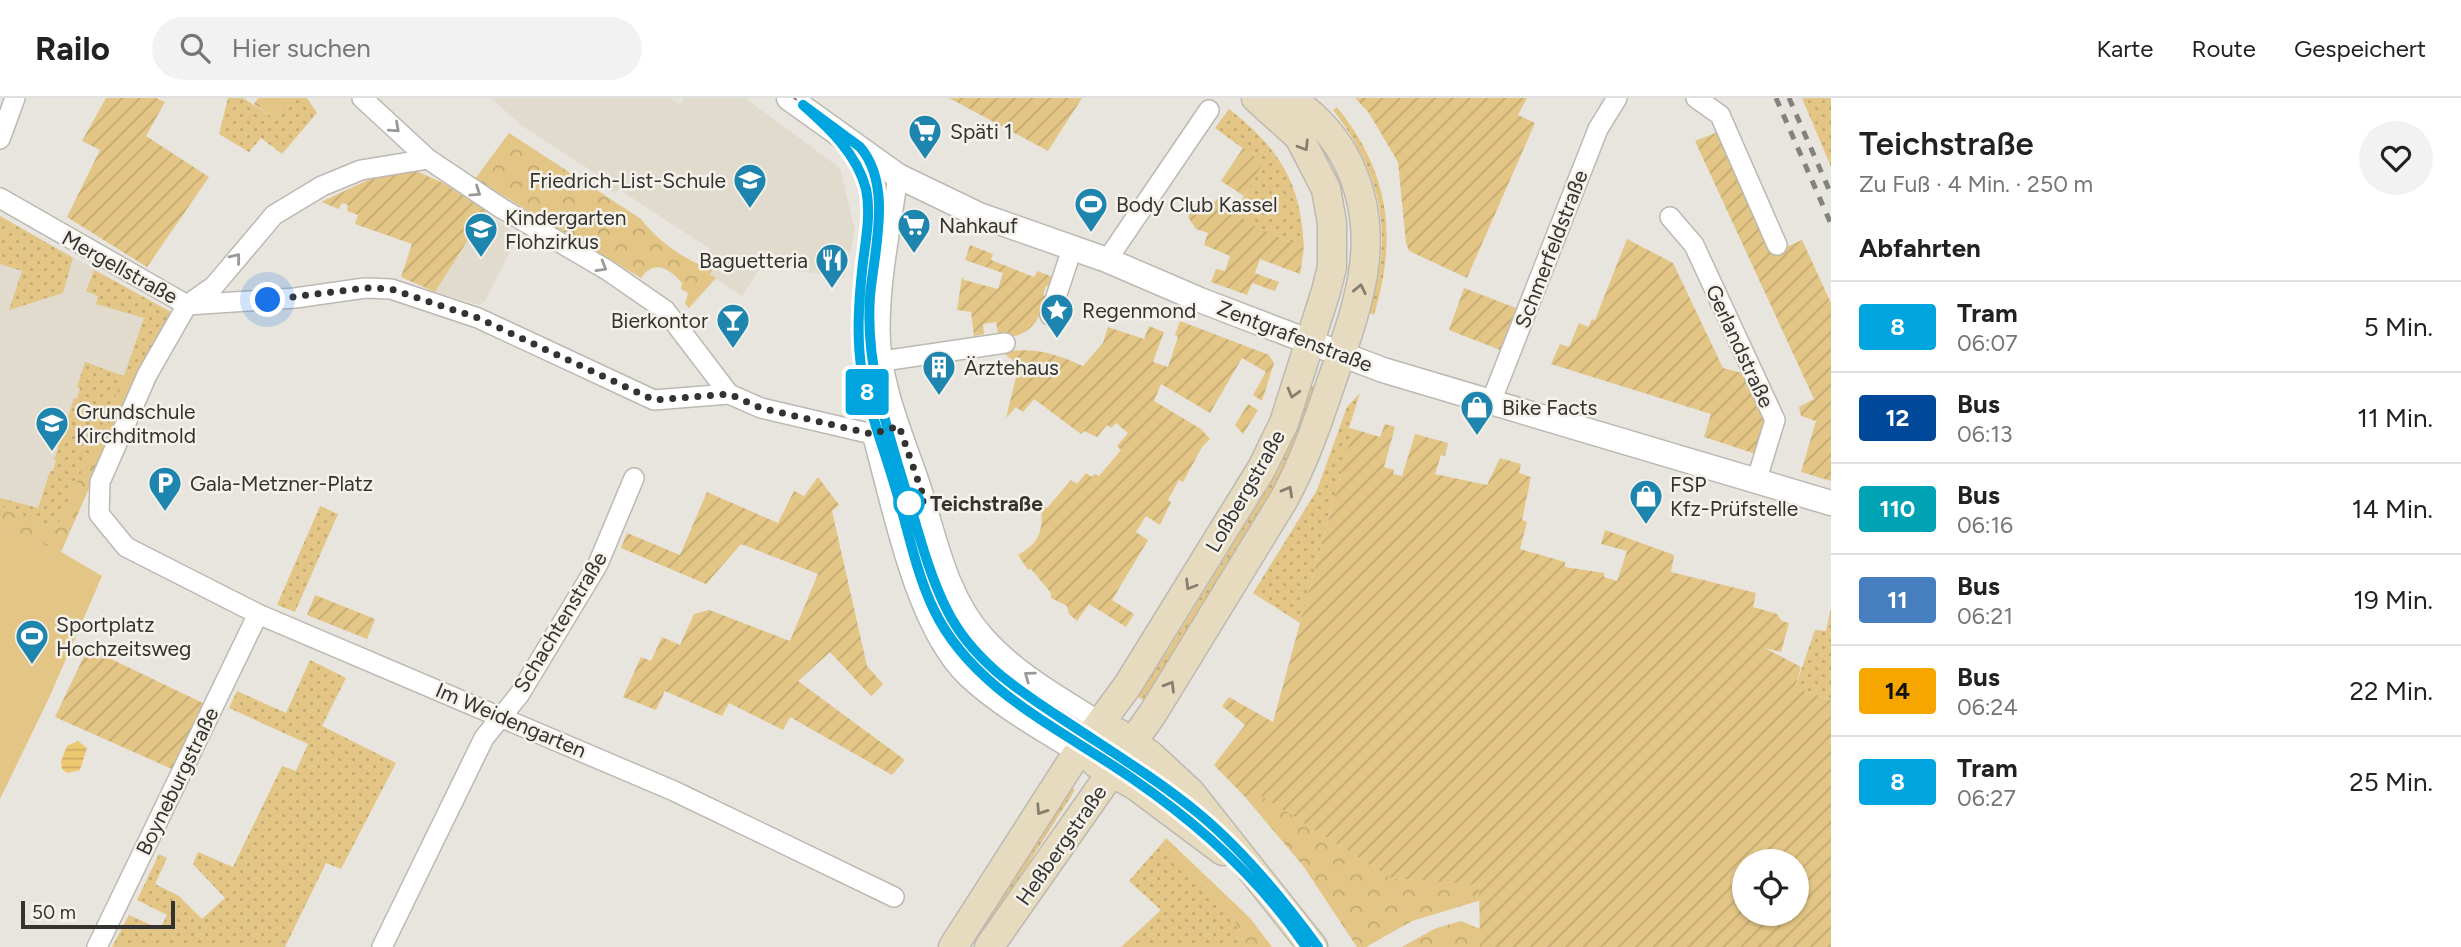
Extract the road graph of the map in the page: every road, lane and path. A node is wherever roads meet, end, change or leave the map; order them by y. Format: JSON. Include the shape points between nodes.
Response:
{"nodes":[{"id":1,"x":15,"y":98,"type":"edge"},
{"id":2,"x":362,"y":98,"type":"edge"},
{"id":3,"x":789,"y":98,"type":"edge"},
{"id":4,"x":1256,"y":98,"type":"edge"},
{"id":5,"x":1288,"y":98,"type":"edge"},
{"id":6,"x":1617,"y":98,"type":"edge"},
{"id":7,"x":1696,"y":98,"type":"edge"},
{"id":8,"x":1209,"y":110,"type":"dead end"},
{"id":9,"x":0,"y":139,"type":"edge"},
{"id":10,"x":428,"y":159,"type":"junction"},
{"id":11,"x":898,"y":176,"type":"junction"},
{"id":12,"x":0,"y":198,"type":"edge"},
{"id":13,"x":1670,"y":217,"type":"dead end"},
{"id":14,"x":1777,"y":244,"type":"dead end"},
{"id":15,"x":1072,"y":248,"type":"junction"},
{"id":16,"x":1107,"y":260,"type":"junction"},
{"id":17,"x":187,"y":305,"type":"junction"},
{"id":18,"x":1050,"y":315,"type":"dead end"},
{"id":19,"x":1309,"y":342,"type":"junction"},
{"id":20,"x":1005,"y":343,"type":"dead end"},
{"id":21,"x":1341,"y":354,"type":"junction"},
{"id":22,"x":883,"y":361,"type":"junction"},
{"id":23,"x":729,"y":394,"type":"junction"},
{"id":24,"x":1491,"y":402,"type":"junction"},
{"id":25,"x":899,"y":426,"type":"junction"},
{"id":26,"x":872,"y":434,"type":"junction"},
{"id":27,"x":634,"y":478,"type":"dead end"},
{"id":28,"x":1756,"y":482,"type":"junction"},
{"id":29,"x":1831,"y":503,"type":"edge"},
{"id":30,"x":258,"y":614,"type":"junction"},
{"id":31,"x":501,"y":716,"type":"junction"},
{"id":32,"x":1100,"y":722,"type":"junction"},
{"id":33,"x":1133,"y":743,"type":"junction"},
{"id":34,"x":1078,"y":753,"type":"junction"},
{"id":35,"x":1112,"y":772,"type":"junction"},
{"id":36,"x":1251,"y":871,"type":"junction"},
{"id":37,"x":894,"y":897,"type":"dead end"},
{"id":38,"x":97,"y":947,"type":"edge"},
{"id":39,"x":382,"y":947,"type":"edge"},
{"id":40,"x":953,"y":947,"type":"edge"},
{"id":41,"x":989,"y":947,"type":"edge"},
{"id":42,"x":1313,"y":947,"type":"edge"}],
"edges":[{"from":1,"to":9,"type":"street"},
{"from":2,"to":10,"type":"street","one_way":true},
{"from":3,"to":11,"type":"street","name":"Zentgrafenstraße"},
{"from":4,"to":19,"type":"main road","name":"Loßbergstraße","one_way":true,"via":[[1299,137],[1326,189],[1332,267]]},
{"from":21,"to":5,"type":"main road","name":"Loßbergstraße","one_way":true,"via":[[1365,267],[1367,222],[1353,172],[1339,145]]},
{"from":6,"to":24,"type":"street","name":"Schmerfeldstraße","via":[[1598,129]]},
{"from":7,"to":14,"type":"street","via":[[1720,115]]},
{"from":8,"to":16,"type":"street"},
{"from":17,"to":10,"type":"street","one_way":true,"via":[[214,286],[274,215],[322,186],[361,170]]},
{"from":10,"to":23,"type":"street","one_way":true,"via":[[665,310]]},
{"from":11,"to":15,"type":"street","name":"Zentgrafenstraße","via":[[979,215]]},
{"from":11,"to":22,"type":"street","via":[[883,280]]},
{"from":12,"to":17,"type":"street","name":"Mergellstraße"},
{"from":13,"to":28,"type":"street","name":"Gerlandstraße","via":[[1693,245],[1775,420]]},
{"from":15,"to":16,"type":"street","name":"Zentgrafenstraße"},
{"from":15,"to":18,"type":"street"},
{"from":16,"to":19,"type":"street","name":"Zentgrafenstraße"},
{"from":17,"to":23,"type":"street","name":"Mergellstraße","via":[[391,289],[478,318],[654,400]]},
{"from":17,"to":30,"type":"street","name":"Im Weidengarten","via":[[147,375],[100,482],[99,514],[126,547]]},
{"from":19,"to":21,"type":"street","name":"Zentgrafenstraße"},
{"from":19,"to":32,"type":"main road","name":"Loßbergstraße","one_way":true,"via":[[1284,423],[1262,468],[1128,685]]},
{"from":20,"to":22,"type":"street"},
{"from":21,"to":24,"type":"street","name":"Zentgrafenstraße"},
{"from":33,"to":21,"type":"main road","name":"Loßbergstraße","one_way":true,"via":[[1303,464]]},
{"from":22,"to":25,"type":"street"},
{"from":23,"to":26,"type":"street","via":[[761,408]]},
{"from":24,"to":28,"type":"street","name":"Zentgrafenstraße"},
{"from":25,"to":26,"type":"street"},
{"from":32,"to":25,"type":"street","one_way":true,"via":[[1030,678],[983,635],[954,591]]},
{"from":26,"to":34,"type":"street","via":[[925,615],[941,644],[966,676],[998,702]]},
{"from":27,"to":31,"type":"street","name":"Schachtenstraße","via":[[598,564],[519,695]]},
{"from":28,"to":29,"type":"street","name":"Zentgrafenstraße"},
{"from":30,"to":31,"type":"street","name":"Im Weidengarten"},
{"from":30,"to":38,"type":"street","name":"Boyneburgstraße"},
{"from":31,"to":37,"type":"street","name":"Im Weidengarten","via":[[674,791]]},
{"from":31,"to":39,"type":"street","name":"Schachtenstraße","via":[[484,738]]},
{"from":32,"to":33,"type":"main road"},
{"from":32,"to":34,"type":"main road","name":"Loßbergstraße"},
{"from":33,"to":35,"type":"main road","name":"Heßbergstraße"},
{"from":33,"to":36,"type":"main road","via":[[1190,792]]},
{"from":34,"to":35,"type":"main road"},
{"from":34,"to":40,"type":"main road","name":"Heßbergstraße","one_way":true},
{"from":35,"to":36,"type":"main road"},
{"from":35,"to":41,"type":"main road","name":"Heßbergstraße"},
{"from":36,"to":42,"type":"main road"}]}
